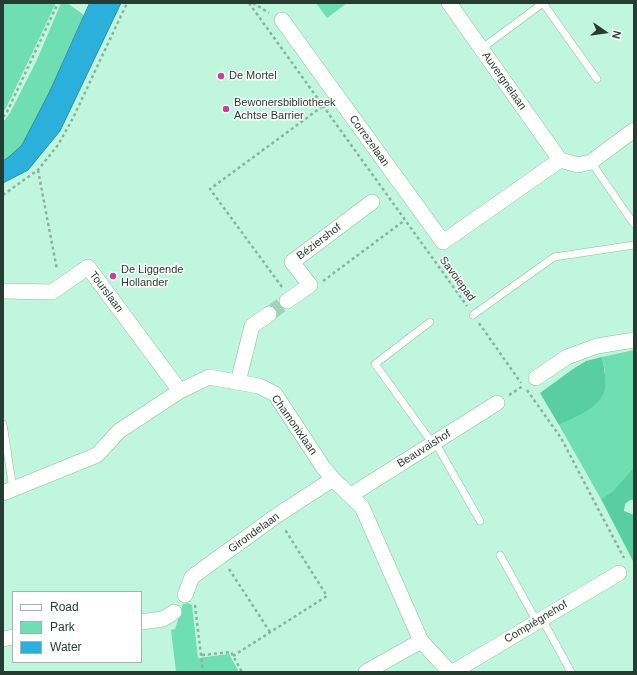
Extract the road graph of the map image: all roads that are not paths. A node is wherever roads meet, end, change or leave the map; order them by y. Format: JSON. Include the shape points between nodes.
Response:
{"nodes":[{"id":1,"x":448,"y":3,"type":"edge"},
{"id":2,"x":282,"y":20,"type":"road end"},
{"id":3,"x":481,"y":49,"type":"junction"},
{"id":4,"x":597,"y":79,"type":"dead end"},
{"id":5,"x":634,"y":130,"type":"edge"},
{"id":6,"x":560,"y":160,"type":"junction"},
{"id":7,"x":591,"y":162,"type":"junction"},
{"id":8,"x":372,"y":202,"type":"dead end"},
{"id":9,"x":634,"y":224,"type":"edge"},
{"id":10,"x":634,"y":245,"type":"edge"},
{"id":11,"x":3,"y":291,"type":"edge"},
{"id":12,"x":289,"y":300,"type":"tunnel mouth"},
{"id":13,"x":270,"y":314,"type":"tunnel mouth"},
{"id":14,"x":473,"y":315,"type":"road end"},
{"id":15,"x":430,"y":322,"type":"dead end"},
{"id":16,"x":634,"y":340,"type":"edge"},
{"id":17,"x":536,"y":378,"type":"dead end"},
{"id":18,"x":238,"y":382,"type":"junction"},
{"id":19,"x":180,"y":391,"type":"junction"},
{"id":20,"x":497,"y":403,"type":"dead end"},
{"id":21,"x":3,"y":424,"type":"edge"},
{"id":22,"x":434,"y":443,"type":"junction"},
{"id":23,"x":333,"y":479,"type":"junction"},
{"id":24,"x":8,"y":491,"type":"edge"},
{"id":25,"x":351,"y":495,"type":"junction"},
{"id":26,"x":480,"y":521,"type":"dead end"},
{"id":27,"x":500,"y":555,"type":"dead end"},
{"id":28,"x":622,"y":567,"type":"road end"},
{"id":29,"x":190,"y":598,"type":"road end"},
{"id":30,"x":174,"y":612,"type":"dead end"},
{"id":31,"x":540,"y":620,"type":"junction"},
{"id":32,"x":142,"y":622,"type":"edge"},
{"id":33,"x":421,"y":641,"type":"junction"},
{"id":34,"x":366,"y":672,"type":"edge"},
{"id":35,"x":450,"y":672,"type":"edge"},
{"id":36,"x":453,"y":672,"type":"edge"},
{"id":37,"x":571,"y":672,"type":"edge"}],
"edges":[{"from":1,"to":3,"type":"street","name":"Auvergnelaan"},
{"from":2,"to":6,"type":"street","name":"Correzelaan","via":[[443,242]]},
{"from":3,"to":4,"type":"lane","via":[[543,3]]},
{"from":3,"to":6,"type":"street","name":"Auvergnelaan"},
{"from":5,"to":7,"type":"street"},
{"from":6,"to":7,"type":"street","via":[[578,165]]},
{"from":7,"to":9,"type":"lane"},
{"from":8,"to":12,"type":"street","name":"Béziershof","via":[[292,262],[310,285]]},
{"from":10,"to":14,"type":"lane","via":[[554,257]]},
{"from":11,"to":19,"type":"street","name":"Tourslaan","via":[[52,292],[88,267]]},
{"from":13,"to":18,"type":"street","via":[[252,326]]},
{"from":15,"to":22,"type":"lane","via":[[375,364]]},
{"from":16,"to":17,"type":"street","via":[[597,346],[567,358]]},
{"from":18,"to":19,"type":"street","name":"Chamonixlaan","via":[[209,377]]},
{"from":18,"to":23,"type":"street","name":"Chamonixlaan","via":[[259,386],[275,394]]},
{"from":19,"to":24,"type":"street","name":"Chamonixlaan","via":[[119,432],[96,455]]},
{"from":20,"to":22,"type":"street","name":"Beauvaishof"},
{"from":21,"to":24,"type":"lane"},
{"from":22,"to":25,"type":"street","name":"Beauvaishof"},
{"from":22,"to":26,"type":"lane"},
{"from":23,"to":25,"type":"street","name":"Chamonixlaan"},
{"from":23,"to":29,"type":"street","name":"Girondelaan","via":[[276,516],[192,577]]},
{"from":25,"to":33,"type":"street","name":"Chamonixlaan","via":[[362,507]]},
{"from":27,"to":31,"type":"lane"},
{"from":28,"to":31,"type":"street","name":"Compiègnehof"},
{"from":30,"to":32,"type":"street","via":[[163,620]]},
{"from":31,"to":36,"type":"street","name":"Compiègnehof"},
{"from":31,"to":37,"type":"lane"},
{"from":33,"to":34,"type":"street"},
{"from":33,"to":35,"type":"street","name":"Chamonixlaan"}]}
